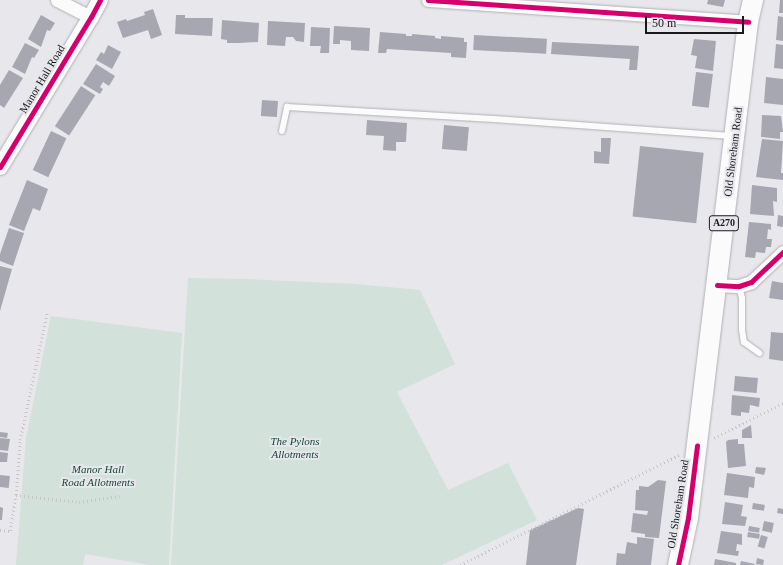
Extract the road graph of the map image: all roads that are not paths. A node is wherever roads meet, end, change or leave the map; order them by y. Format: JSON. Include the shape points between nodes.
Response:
{"nodes":[{"id":1,"x":57,"y":0,"type":"edge"},
{"id":2,"x":100,"y":0,"type":"edge"},
{"id":3,"x":428,"y":0,"type":"edge"},
{"id":4,"x":752,"y":0,"type":"edge"},
{"id":5,"x":576,"y":5,"type":"edge"},
{"id":6,"x":92,"y":17,"type":"junction"},
{"id":7,"x":748,"y":22,"type":"junction"},
{"id":8,"x":282,"y":131,"type":"dead end"},
{"id":9,"x":734,"y":137,"type":"junction"},
{"id":10,"x":0,"y":167,"type":"edge"},
{"id":11,"x":783,"y":252,"type":"edge"},
{"id":12,"x":717,"y":285,"type":"junction"},
{"id":13,"x":739,"y":286,"type":"junction"},
{"id":14,"x":758,"y":353,"type":"dead end"},
{"id":15,"x":678,"y":565,"type":"edge"}],
"edges":[{"from":1,"to":6,"type":"street"},
{"from":2,"to":6,"type":"street","name":"Manor Hall Road"},
{"from":3,"to":5,"type":"street"},
{"from":4,"to":7,"type":"main road","name":"Old Shoreham Road","number":"A270"},
{"from":5,"to":7,"type":"street"},
{"from":6,"to":10,"type":"street","name":"Manor Hall Road"},
{"from":7,"to":9,"type":"main road","name":"Old Shoreham Road","number":"A270"},
{"from":8,"to":9,"type":"lane","via":[[287,107]]},
{"from":9,"to":12,"type":"main road","name":"Old Shoreham Road","number":"A270"},
{"from":11,"to":13,"type":"street","via":[[751,282]]},
{"from":12,"to":13,"type":"street"},
{"from":12,"to":15,"type":"main road","name":"Old Shoreham Road","number":"A270","via":[[688,518]]},
{"from":13,"to":14,"type":"lane","via":[[744,342]]}]}
